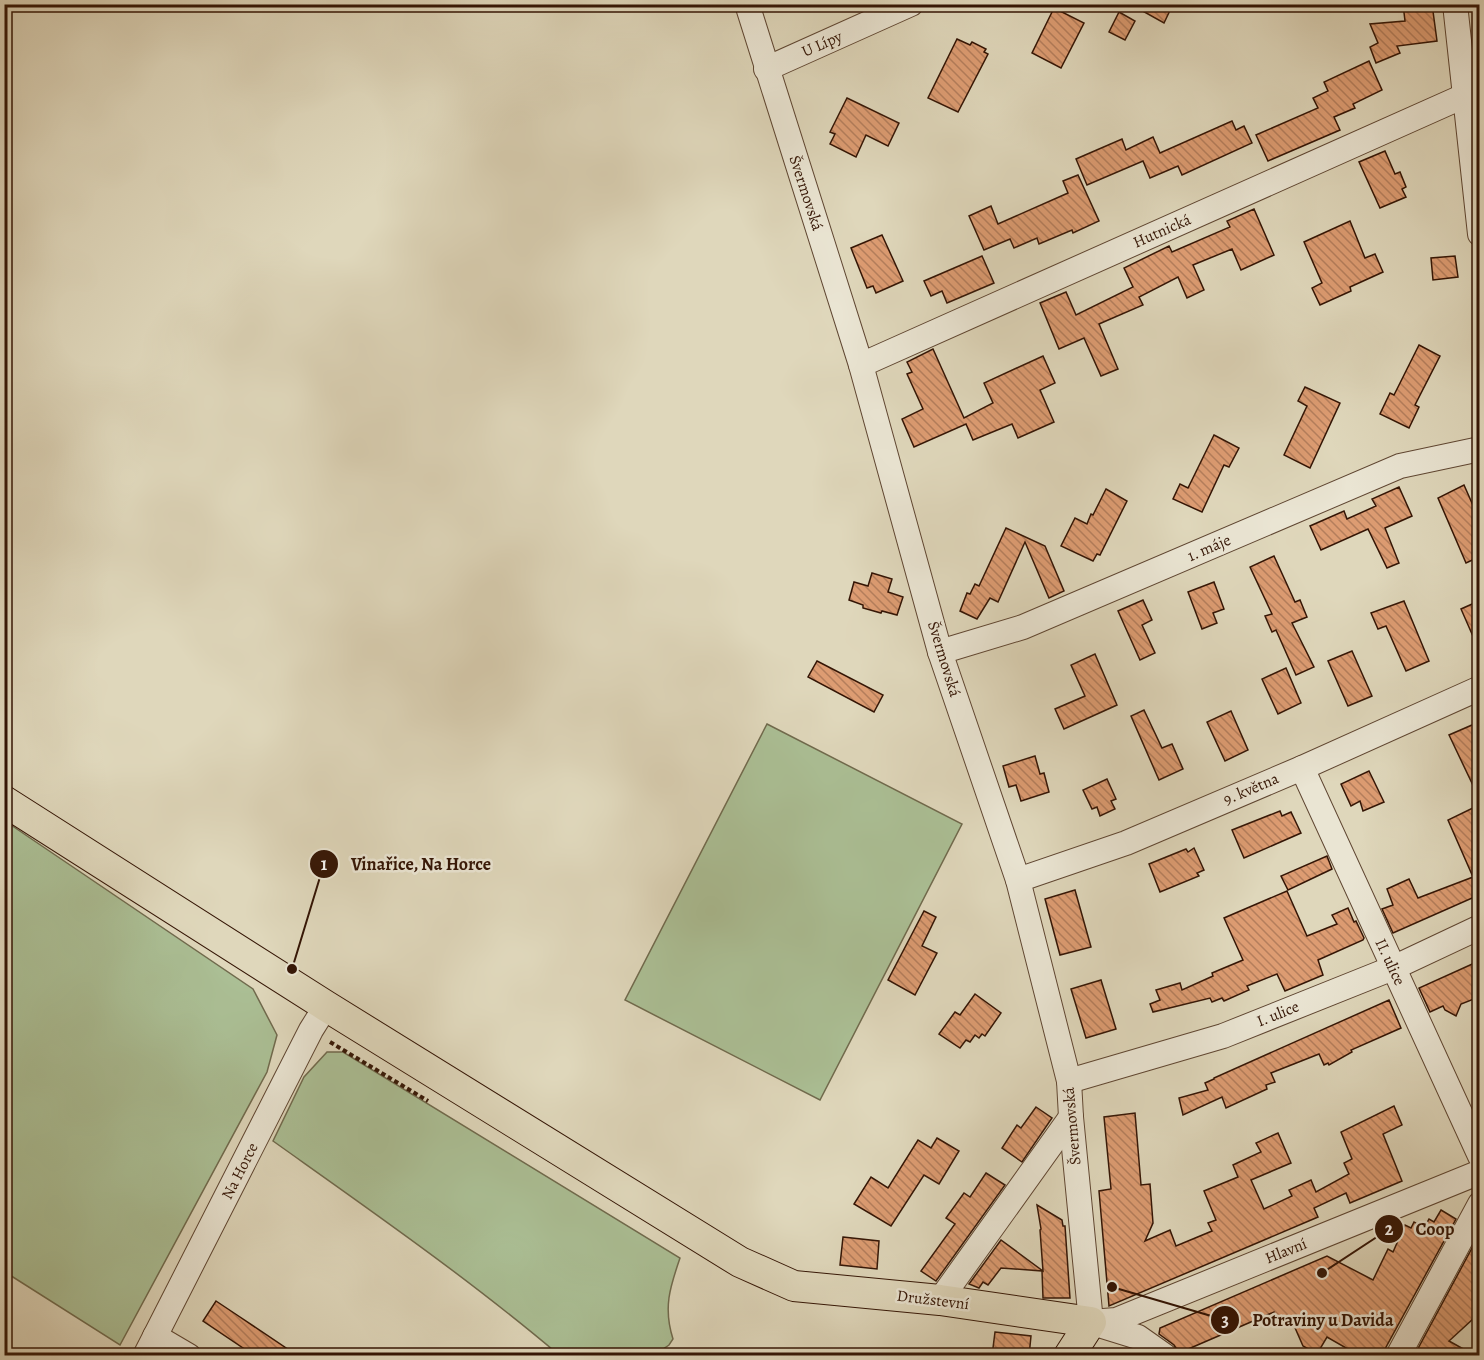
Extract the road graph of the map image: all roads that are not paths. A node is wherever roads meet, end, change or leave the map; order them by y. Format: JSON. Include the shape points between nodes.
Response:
{"nodes":[{"id":1,"x":747,"y":4,"type":"edge"},
{"id":2,"x":911,"y":4,"type":"edge"},
{"id":3,"x":1455,"y":4,"type":"edge"},
{"id":4,"x":766,"y":69,"type":"junction"},
{"id":5,"x":1464,"y":96,"type":"junction"},
{"id":6,"x":1479,"y":234,"type":"edge"},
{"id":7,"x":861,"y":365,"type":"junction"},
{"id":8,"x":1479,"y":449,"type":"edge"},
{"id":9,"x":940,"y":652,"type":"junction"},
{"id":10,"x":1479,"y":688,"type":"edge"},
{"id":11,"x":1302,"y":768,"type":"junction"},
{"id":12,"x":4,"y":801,"type":"edge"},
{"id":13,"x":1018,"y":880,"type":"junction"},
{"id":14,"x":1479,"y":927,"type":"edge"},
{"id":15,"x":1393,"y":968,"type":"junction"},
{"id":16,"x":326,"y":1006,"type":"junction"},
{"id":17,"x":1069,"y":1081,"type":"junction"},
{"id":18,"x":1071,"y":1118,"type":"junction"},
{"id":19,"x":1479,"y":1156,"type":"edge"},
{"id":20,"x":1479,"y":1172,"type":"edge"},
{"id":21,"x":1479,"y":1204,"type":"edge"},
{"id":22,"x":940,"y":1300,"type":"junction"},
{"id":23,"x":1091,"y":1322,"type":"junction"},
{"id":24,"x":150,"y":1346,"type":"edge"},
{"id":25,"x":189,"y":1356,"type":"edge"},
{"id":26,"x":1069,"y":1356,"type":"edge"},
{"id":27,"x":1165,"y":1356,"type":"edge"},
{"id":28,"x":1398,"y":1356,"type":"edge"}],
"edges":[{"from":1,"to":4,"type":"street","name":"Švermovská"},
{"from":2,"to":4,"type":"street","name":"U Lípy"},
{"from":3,"to":5,"type":"street"},
{"from":4,"to":7,"type":"street","name":"Švermovská"},
{"from":5,"to":6,"type":"street"},
{"from":5,"to":7,"type":"street","name":"Hutnická"},
{"from":7,"to":9,"type":"street","name":"Švermovská"},
{"from":8,"to":9,"type":"street","name":"1. máje","via":[[1400,466],[1023,627]]},
{"from":9,"to":13,"type":"street","name":"Švermovská"},
{"from":10,"to":11,"type":"street","name":"9. května"},
{"from":11,"to":13,"type":"street","name":"9. května","via":[[1126,843]]},
{"from":11,"to":15,"type":"street","name":"II. ulice"},
{"from":12,"to":16,"type":"main road","name":"Družstevní"},
{"from":13,"to":17,"type":"street","name":"Švermovská"},
{"from":14,"to":15,"type":"street","name":"I. ulice"},
{"from":15,"to":17,"type":"street","name":"I. ulice","via":[[1222,1036]]},
{"from":15,"to":19,"type":"street","name":"II. ulice"},
{"from":16,"to":22,"type":"main road","name":"Družstevní","via":[[740,1262],[794,1286]]},
{"from":16,"to":24,"type":"street","name":"Na Horce"},
{"from":17,"to":18,"type":"street","name":"Švermovská"},
{"from":18,"to":22,"type":"street"},
{"from":18,"to":23,"type":"street","name":"Švermovská"},
{"from":20,"to":23,"type":"street","name":"Hlavní","via":[[1116,1320]]},
{"from":21,"to":28,"type":"street"},
{"from":22,"to":23,"type":"main road","name":"Družstevní"},
{"from":23,"to":26,"type":"main road"},
{"from":23,"to":27,"type":"street","via":[[1138,1337]]},
{"from":24,"to":25,"type":"street","name":"Na Horce"}]}
